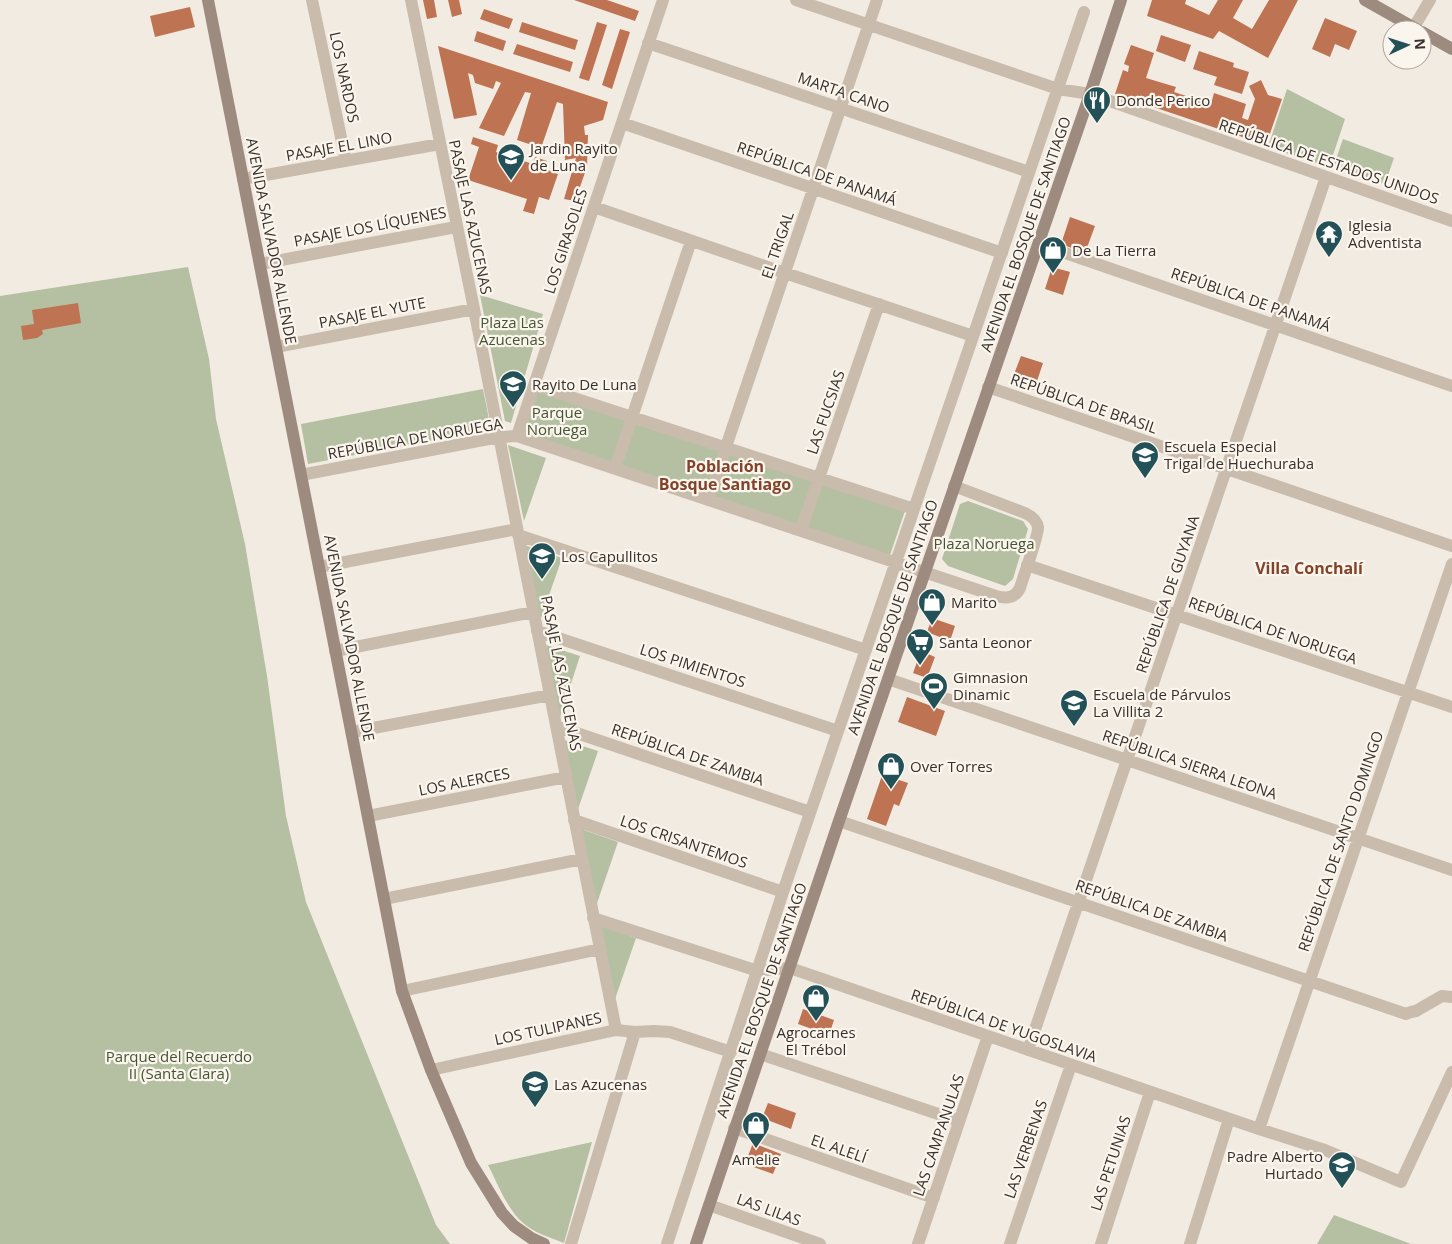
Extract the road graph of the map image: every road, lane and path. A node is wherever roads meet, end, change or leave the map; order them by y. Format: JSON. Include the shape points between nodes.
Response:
{"nodes":[{"id":1,"x":208,"y":0,"type":"edge"},
{"id":2,"x":312,"y":0,"type":"edge"},
{"id":3,"x":411,"y":0,"type":"edge"},
{"id":4,"x":663,"y":0,"type":"edge"},
{"id":5,"x":796,"y":0,"type":"edge"},
{"id":6,"x":877,"y":0,"type":"edge"},
{"id":7,"x":1121,"y":0,"type":"edge"},
{"id":8,"x":1365,"y":0,"type":"edge"},
{"id":9,"x":1430,"y":0,"type":"edge"},
{"id":10,"x":1084,"y":12,"type":"dead end"},
{"id":11,"x":1400,"y":20,"type":"edge"},
{"id":12,"x":1422,"y":20,"type":"edge"},
{"id":13,"x":868,"y":25,"type":"junction"},
{"id":14,"x":1432,"y":38,"type":"edge"},
{"id":15,"x":648,"y":43,"type":"junction"},
{"id":16,"x":1452,"y":49,"type":"edge"},
{"id":17,"x":1058,"y":89,"type":"junction"},
{"id":18,"x":1090,"y":94,"type":"junction"},
{"id":19,"x":840,"y":108,"type":"junction"},
{"id":20,"x":622,"y":122,"type":"junction"},
{"id":21,"x":440,"y":144,"type":"junction"},
{"id":22,"x":346,"y":161,"type":"junction"},
{"id":23,"x":1030,"y":172,"type":"junction"},
{"id":24,"x":1326,"y":177,"type":"junction"},
{"id":25,"x":243,"y":179,"type":"junction"},
{"id":26,"x":814,"y":188,"type":"junction"},
{"id":27,"x":594,"y":207,"type":"junction"},
{"id":28,"x":1452,"y":221,"type":"edge"},
{"id":29,"x":456,"y":227,"type":"junction"},
{"id":30,"x":691,"y":241,"type":"junction"},
{"id":31,"x":1039,"y":244,"type":"junction"},
{"id":32,"x":1002,"y":253,"type":"junction"},
{"id":33,"x":260,"y":264,"type":"junction"},
{"id":34,"x":785,"y":273,"type":"junction"},
{"id":35,"x":879,"y":304,"type":"junction"},
{"id":36,"x":474,"y":309,"type":"junction"},
{"id":37,"x":1276,"y":325,"type":"junction"},
{"id":38,"x":973,"y":336,"type":"junction"},
{"id":39,"x":276,"y":347,"type":"junction"},
{"id":40,"x":534,"y":385,"type":"junction"},
{"id":41,"x":1452,"y":386,"type":"edge"},
{"id":42,"x":988,"y":387,"type":"junction"},
{"id":43,"x":632,"y":416,"type":"junction"},
{"id":44,"x":517,"y":436,"type":"junction"},
{"id":45,"x":499,"y":437,"type":"junction"},
{"id":46,"x":726,"y":447,"type":"junction"},
{"id":47,"x":615,"y":468,"type":"junction"},
{"id":48,"x":1227,"y":469,"type":"junction"},
{"id":49,"x":301,"y":475,"type":"junction"},
{"id":50,"x":819,"y":478,"type":"junction"},
{"id":51,"x":954,"y":486,"type":"junction"},
{"id":52,"x":708,"y":500,"type":"junction"},
{"id":53,"x":914,"y":509,"type":"junction"},
{"id":54,"x":801,"y":530,"type":"junction"},
{"id":55,"x":518,"y":532,"type":"junction"},
{"id":56,"x":1452,"y":546,"type":"edge"},
{"id":57,"x":896,"y":562,"type":"junction"},
{"id":58,"x":1452,"y":564,"type":"edge"},
{"id":59,"x":1027,"y":565,"type":"junction"},
{"id":60,"x":319,"y":567,"type":"junction"},
{"id":61,"x":925,"y":572,"type":"junction"},
{"id":62,"x":533,"y":612,"type":"junction"},
{"id":63,"x":1176,"y":615,"type":"junction"},
{"id":64,"x":537,"y":631,"type":"junction"},
{"id":65,"x":335,"y":650,"type":"junction"},
{"id":66,"x":866,"y":650,"type":"junction"},
{"id":67,"x":888,"y":679,"type":"junction"},
{"id":68,"x":1408,"y":693,"type":"junction"},
{"id":69,"x":550,"y":695,"type":"junction"},
{"id":70,"x":1452,"y":707,"type":"edge"},
{"id":71,"x":556,"y":726,"type":"junction"},
{"id":72,"x":838,"y":731,"type":"junction"},
{"id":73,"x":352,"y":732,"type":"junction"},
{"id":74,"x":1127,"y":760,"type":"junction"},
{"id":75,"x":566,"y":778,"type":"junction"},
{"id":76,"x":810,"y":812,"type":"junction"},
{"id":77,"x":368,"y":816,"type":"junction"},
{"id":78,"x":574,"y":820,"type":"junction"},
{"id":79,"x":839,"y":821,"type":"junction"},
{"id":80,"x":1359,"y":838,"type":"junction"},
{"id":81,"x":582,"y":859,"type":"junction"},
{"id":82,"x":1452,"y":870,"type":"edge"},
{"id":83,"x":783,"y":892,"type":"junction"},
{"id":84,"x":384,"y":900,"type":"junction"},
{"id":85,"x":1078,"y":902,"type":"junction"},
{"id":86,"x":594,"y":918,"type":"junction"},
{"id":87,"x":600,"y":949,"type":"junction"},
{"id":88,"x":790,"y":968,"type":"junction"},
{"id":89,"x":758,"y":971,"type":"junction"},
{"id":90,"x":1310,"y":981,"type":"junction"},
{"id":91,"x":402,"y":991,"type":"junction"},
{"id":92,"x":1452,"y":997,"type":"edge"},
{"id":93,"x":616,"y":1030,"type":"junction"},
{"id":94,"x":635,"y":1032,"type":"junction"},
{"id":95,"x":988,"y":1036,"type":"junction"},
{"id":96,"x":1028,"y":1050,"type":"junction"},
{"id":97,"x":731,"y":1052,"type":"junction"},
{"id":98,"x":760,"y":1054,"type":"junction"},
{"id":99,"x":1071,"y":1065,"type":"junction"},
{"id":100,"x":431,"y":1070,"type":"junction"},
{"id":101,"x":1452,"y":1072,"type":"edge"},
{"id":102,"x":1150,"y":1092,"type":"junction"},
{"id":103,"x":1229,"y":1119,"type":"junction"},
{"id":104,"x":960,"y":1122,"type":"junction"},
{"id":105,"x":734,"y":1128,"type":"junction"},
{"id":106,"x":1259,"y":1129,"type":"junction"},
{"id":107,"x":934,"y":1198,"type":"junction"},
{"id":108,"x":708,"y":1205,"type":"junction"},
{"id":109,"x":544,"y":1244,"type":"edge"},
{"id":110,"x":571,"y":1244,"type":"edge"},
{"id":111,"x":667,"y":1244,"type":"edge"},
{"id":112,"x":696,"y":1244,"type":"edge"},
{"id":113,"x":820,"y":1244,"type":"edge"},
{"id":114,"x":918,"y":1244,"type":"edge"},
{"id":115,"x":1010,"y":1244,"type":"edge"},
{"id":116,"x":1101,"y":1244,"type":"edge"},
{"id":117,"x":1190,"y":1244,"type":"edge"}],
"edges":[{"from":1,"to":25,"type":"street","name":"AVENIDA SALVADOR ALLENDE"},
{"from":2,"to":22,"type":"street","name":"LOS NARDOS"},
{"from":3,"to":21,"type":"street","name":"PASAJE LAS AZUCENAS"},
{"from":4,"to":15,"type":"street","name":"LOS GIRASOLES"},
{"from":5,"to":13,"type":"street","name":"REPÚBLICA DE ESTADOS UNIDOS"},
{"from":6,"to":13,"type":"street","name":"EL TRIGAL"},
{"from":7,"to":18,"type":"street","name":"AVENIDA EL BOSQUE DE SANTIAGO"},
{"from":8,"to":11,"type":"street"},
{"from":9,"to":12,"type":"street"},
{"from":10,"to":17,"type":"street","name":"AVENIDA EL BOSQUE DE SANTIAGO"},
{"from":13,"to":17,"type":"street","name":"REPÚBLICA DE ESTADOS UNIDOS"},
{"from":13,"to":19,"type":"street","name":"EL TRIGAL"},
{"from":14,"to":16,"type":"street"},
{"from":15,"to":19,"type":"street","name":"MARTA CANO"},
{"from":15,"to":20,"type":"street","name":"LOS GIRASOLES"},
{"from":17,"to":18,"type":"street","name":"REPÚBLICA DE ESTADOS UNIDOS"},
{"from":17,"to":23,"type":"street","name":"AVENIDA EL BOSQUE DE SANTIAGO"},
{"from":18,"to":24,"type":"street","name":"REPÚBLICA DE ESTADOS UNIDOS"},
{"from":18,"to":31,"type":"street","name":"AVENIDA EL BOSQUE DE SANTIAGO"},
{"from":19,"to":23,"type":"street","name":"MARTA CANO"},
{"from":19,"to":26,"type":"street","name":"EL TRIGAL"},
{"from":20,"to":26,"type":"street","name":"REPÚBLICA DE PANAMÁ"},
{"from":20,"to":27,"type":"street","name":"LOS GIRASOLES"},
{"from":21,"to":22,"type":"street","name":"PASAJE EL LINO"},
{"from":21,"to":29,"type":"street","name":"PASAJE LAS AZUCENAS"},
{"from":22,"to":25,"type":"street","name":"PASAJE EL LINO"},
{"from":23,"to":32,"type":"street","name":"AVENIDA EL BOSQUE DE SANTIAGO"},
{"from":24,"to":28,"type":"street","name":"REPÚBLICA DE ESTADOS UNIDOS"},
{"from":24,"to":37,"type":"street","name":"REPÚBLICA DE GUYANA"},
{"from":25,"to":33,"type":"street","name":"AVENIDA SALVADOR ALLENDE"},
{"from":26,"to":32,"type":"street","name":"REPÚBLICA DE PANAMÁ"},
{"from":26,"to":34,"type":"street","name":"EL TRIGAL"},
{"from":27,"to":30,"type":"street"},
{"from":27,"to":40,"type":"street","name":"LOS GIRASOLES"},
{"from":29,"to":33,"type":"street","name":"PASAJE LOS LÍQUENES"},
{"from":29,"to":36,"type":"street","name":"PASAJE LAS AZUCENAS"},
{"from":30,"to":34,"type":"street"},
{"from":30,"to":43,"type":"street"},
{"from":31,"to":37,"type":"street","name":"REPÚBLICA DE PANAMÁ"},
{"from":31,"to":42,"type":"street","name":"AVENIDA EL BOSQUE DE SANTIAGO"},
{"from":32,"to":38,"type":"street","name":"AVENIDA EL BOSQUE DE SANTIAGO"},
{"from":33,"to":39,"type":"street","name":"AVENIDA SALVADOR ALLENDE"},
{"from":34,"to":35,"type":"street"},
{"from":34,"to":46,"type":"street","name":"EL TRIGAL"},
{"from":35,"to":38,"type":"street"},
{"from":35,"to":50,"type":"street","name":"LAS FUCSIAS"},
{"from":36,"to":39,"type":"street","name":"PASAJE EL YUTE"},
{"from":36,"to":45,"type":"street","name":"PASAJE LAS AZUCENAS"},
{"from":37,"to":41,"type":"street","name":"REPÚBLICA DE PANAMÁ"},
{"from":37,"to":48,"type":"street","name":"REPÚBLICA DE GUYANA"},
{"from":38,"to":53,"type":"street","name":"AVENIDA EL BOSQUE DE SANTIAGO"},
{"from":39,"to":49,"type":"street","name":"AVENIDA SALVADOR ALLENDE"},
{"from":40,"to":43,"type":"street"},
{"from":40,"to":44,"type":"street","name":"LOS GIRASOLES"},
{"from":42,"to":48,"type":"street","name":"REPÚBLICA DE BRASIL"},
{"from":42,"to":51,"type":"street","name":"AVENIDA EL BOSQUE DE SANTIAGO"},
{"from":43,"to":46,"type":"street"},
{"from":43,"to":47,"type":"street"},
{"from":44,"to":45,"type":"street","name":"REPÚBLICA DE NORUEGA"},
{"from":44,"to":47,"type":"street","name":"REPÚBLICA DE NORUEGA"},
{"from":45,"to":49,"type":"street","name":"REPÚBLICA DE NORUEGA"},
{"from":45,"to":55,"type":"street","name":"PASAJE LAS AZUCENAS"},
{"from":46,"to":50,"type":"street"},
{"from":46,"to":52,"type":"street","name":"EL TRIGAL"},
{"from":47,"to":52,"type":"street","name":"REPÚBLICA DE NORUEGA"},
{"from":48,"to":56,"type":"street","name":"REPÚBLICA DE BRASIL"},
{"from":48,"to":63,"type":"street","name":"REPÚBLICA DE GUYANA"},
{"from":49,"to":60,"type":"street","name":"AVENIDA SALVADOR ALLENDE"},
{"from":50,"to":53,"type":"street"},
{"from":50,"to":54,"type":"street","name":"LAS FUCSIAS"},
{"from":51,"to":59,"type":"street","name":"REPÚBLICA DE NORUEGA","via":[[1033,518],[1038,530]]},
{"from":51,"to":61,"type":"street","name":"AVENIDA EL BOSQUE DE SANTIAGO"},
{"from":52,"to":54,"type":"street","name":"REPÚBLICA DE NORUEGA"},
{"from":53,"to":57,"type":"street","name":"AVENIDA EL BOSQUE DE SANTIAGO"},
{"from":54,"to":57,"type":"street","name":"REPÚBLICA DE NORUEGA"},
{"from":55,"to":60,"type":"street"},
{"from":55,"to":62,"type":"street","name":"PASAJE LAS AZUCENAS"},
{"from":55,"to":66,"type":"street"},
{"from":57,"to":61,"type":"street","name":"REPÚBLICA DE NORUEGA"},
{"from":57,"to":66,"type":"street","name":"AVENIDA EL BOSQUE DE SANTIAGO"},
{"from":58,"to":68,"type":"street","name":"REPÚBLICA DE SANTO DOMINGO"},
{"from":59,"to":61,"type":"street","name":"REPÚBLICA DE NORUEGA","via":[[1018,592],[1007,598]]},
{"from":59,"to":63,"type":"street","name":"REPÚBLICA DE NORUEGA"},
{"from":60,"to":65,"type":"street","name":"AVENIDA SALVADOR ALLENDE"},
{"from":61,"to":67,"type":"street","name":"AVENIDA EL BOSQUE DE SANTIAGO"},
{"from":62,"to":64,"type":"street","name":"PASAJE LAS AZUCENAS"},
{"from":62,"to":65,"type":"street"},
{"from":63,"to":68,"type":"street","name":"REPÚBLICA DE NORUEGA"},
{"from":63,"to":74,"type":"street","name":"REPÚBLICA DE GUYANA"},
{"from":64,"to":69,"type":"street","name":"PASAJE LAS AZUCENAS"},
{"from":64,"to":72,"type":"street","name":"LOS PIMIENTOS"},
{"from":65,"to":73,"type":"street","name":"AVENIDA SALVADOR ALLENDE"},
{"from":66,"to":72,"type":"street","name":"AVENIDA EL BOSQUE DE SANTIAGO"},
{"from":67,"to":74,"type":"street","name":"REPÚBLICA SIERRA LEONA"},
{"from":67,"to":79,"type":"street","name":"AVENIDA EL BOSQUE DE SANTIAGO"},
{"from":68,"to":70,"type":"street","name":"REPÚBLICA DE NORUEGA"},
{"from":68,"to":80,"type":"street","name":"REPÚBLICA DE SANTO DOMINGO"},
{"from":69,"to":71,"type":"street","name":"PASAJE LAS AZUCENAS"},
{"from":69,"to":73,"type":"street"},
{"from":71,"to":75,"type":"street","name":"PASAJE LAS AZUCENAS"},
{"from":71,"to":76,"type":"street","name":"REPÚBLICA DE ZAMBIA"},
{"from":72,"to":76,"type":"street","name":"AVENIDA EL BOSQUE DE SANTIAGO"},
{"from":73,"to":77,"type":"street","name":"AVENIDA SALVADOR ALLENDE"},
{"from":74,"to":80,"type":"street","name":"REPÚBLICA SIERRA LEONA"},
{"from":74,"to":85,"type":"street","name":"REPÚBLICA DE GUYANA"},
{"from":75,"to":77,"type":"street","name":"LOS ALERCES"},
{"from":75,"to":78,"type":"street","name":"PASAJE LAS AZUCENAS"},
{"from":76,"to":83,"type":"street","name":"AVENIDA EL BOSQUE DE SANTIAGO"},
{"from":77,"to":84,"type":"street","name":"AVENIDA SALVADOR ALLENDE"},
{"from":78,"to":81,"type":"street","name":"PASAJE LAS AZUCENAS"},
{"from":78,"to":83,"type":"street","name":"LOS CRISANTEMOS"},
{"from":79,"to":85,"type":"street","name":"REPÚBLICA DE ZAMBIA"},
{"from":79,"to":88,"type":"street","name":"AVENIDA EL BOSQUE DE SANTIAGO"},
{"from":80,"to":82,"type":"street","name":"REPÚBLICA SIERRA LEONA"},
{"from":80,"to":90,"type":"street","name":"REPÚBLICA DE SANTO DOMINGO"},
{"from":81,"to":84,"type":"street"},
{"from":81,"to":86,"type":"street","name":"PASAJE LAS AZUCENAS"},
{"from":83,"to":89,"type":"street","name":"AVENIDA EL BOSQUE DE SANTIAGO"},
{"from":84,"to":91,"type":"street","name":"AVENIDA SALVADOR ALLENDE"},
{"from":85,"to":90,"type":"street","name":"REPÚBLICA DE ZAMBIA"},
{"from":85,"to":96,"type":"street","name":"REPÚBLICA DE GUYANA"},
{"from":86,"to":87,"type":"street","name":"PASAJE LAS AZUCENAS"},
{"from":86,"to":89,"type":"street","name":"REPÚBLICA DE YUGOSLAVIA"},
{"from":87,"to":91,"type":"street"},
{"from":87,"to":93,"type":"street","name":"PASAJE LAS AZUCENAS"},
{"from":88,"to":89,"type":"street","name":"REPÚBLICA DE YUGOSLAVIA"},
{"from":88,"to":95,"type":"street","name":"REPÚBLICA DE YUGOSLAVIA"},
{"from":88,"to":98,"type":"street","name":"AVENIDA EL BOSQUE DE SANTIAGO"},
{"from":89,"to":97,"type":"street","name":"AVENIDA EL BOSQUE DE SANTIAGO"},
{"from":90,"to":92,"type":"street","name":"REPÚBLICA DE ZAMBIA","via":[[1406,1014],[1416,1012],[1442,996]]},
{"from":90,"to":106,"type":"street","name":"REPÚBLICA DE SANTO DOMINGO"},
{"from":91,"to":100,"type":"street","name":"AVENIDA SALVADOR ALLENDE"},
{"from":93,"to":94,"type":"street","name":"LOS TULIPANES"},
{"from":93,"to":100,"type":"street","name":"LOS TULIPANES"},
{"from":94,"to":97,"type":"street","name":"LOS TULIPANES","via":[[670,1032]]},
{"from":94,"to":110,"type":"street"},
{"from":95,"to":96,"type":"street","name":"REPÚBLICA DE YUGOSLAVIA"},
{"from":95,"to":104,"type":"street","name":"LAS CAMPANULAS"},
{"from":96,"to":99,"type":"street","name":"REPÚBLICA DE YUGOSLAVIA"},
{"from":97,"to":111,"type":"street","name":"AVENIDA EL BOSQUE DE SANTIAGO"},
{"from":98,"to":104,"type":"street"},
{"from":98,"to":105,"type":"street","name":"AVENIDA EL BOSQUE DE SANTIAGO"},
{"from":99,"to":102,"type":"street","name":"REPÚBLICA DE YUGOSLAVIA"},
{"from":99,"to":115,"type":"street","name":"LAS VERBENAS"},
{"from":100,"to":109,"type":"street","name":"AVENIDA SALVADOR ALLENDE","via":[[470,1163],[502,1213],[514,1226]]},
{"from":101,"to":106,"type":"street","name":"REPÚBLICA DE YUGOSLAVIA","via":[[1401,1182],[1325,1150]]},
{"from":102,"to":103,"type":"street","name":"REPÚBLICA DE YUGOSLAVIA"},
{"from":102,"to":116,"type":"street","name":"LAS PETUNIAS"},
{"from":103,"to":106,"type":"street","name":"REPÚBLICA DE YUGOSLAVIA"},
{"from":103,"to":117,"type":"street"},
{"from":104,"to":107,"type":"street","name":"LAS CAMPANULAS"},
{"from":105,"to":107,"type":"street","name":"EL ALELÍ"},
{"from":105,"to":108,"type":"street","name":"AVENIDA EL BOSQUE DE SANTIAGO"},
{"from":107,"to":114,"type":"street","name":"LAS CAMPANULAS"},
{"from":108,"to":112,"type":"street","name":"AVENIDA EL BOSQUE DE SANTIAGO"},
{"from":108,"to":113,"type":"street","name":"LAS LILAS"}]}
